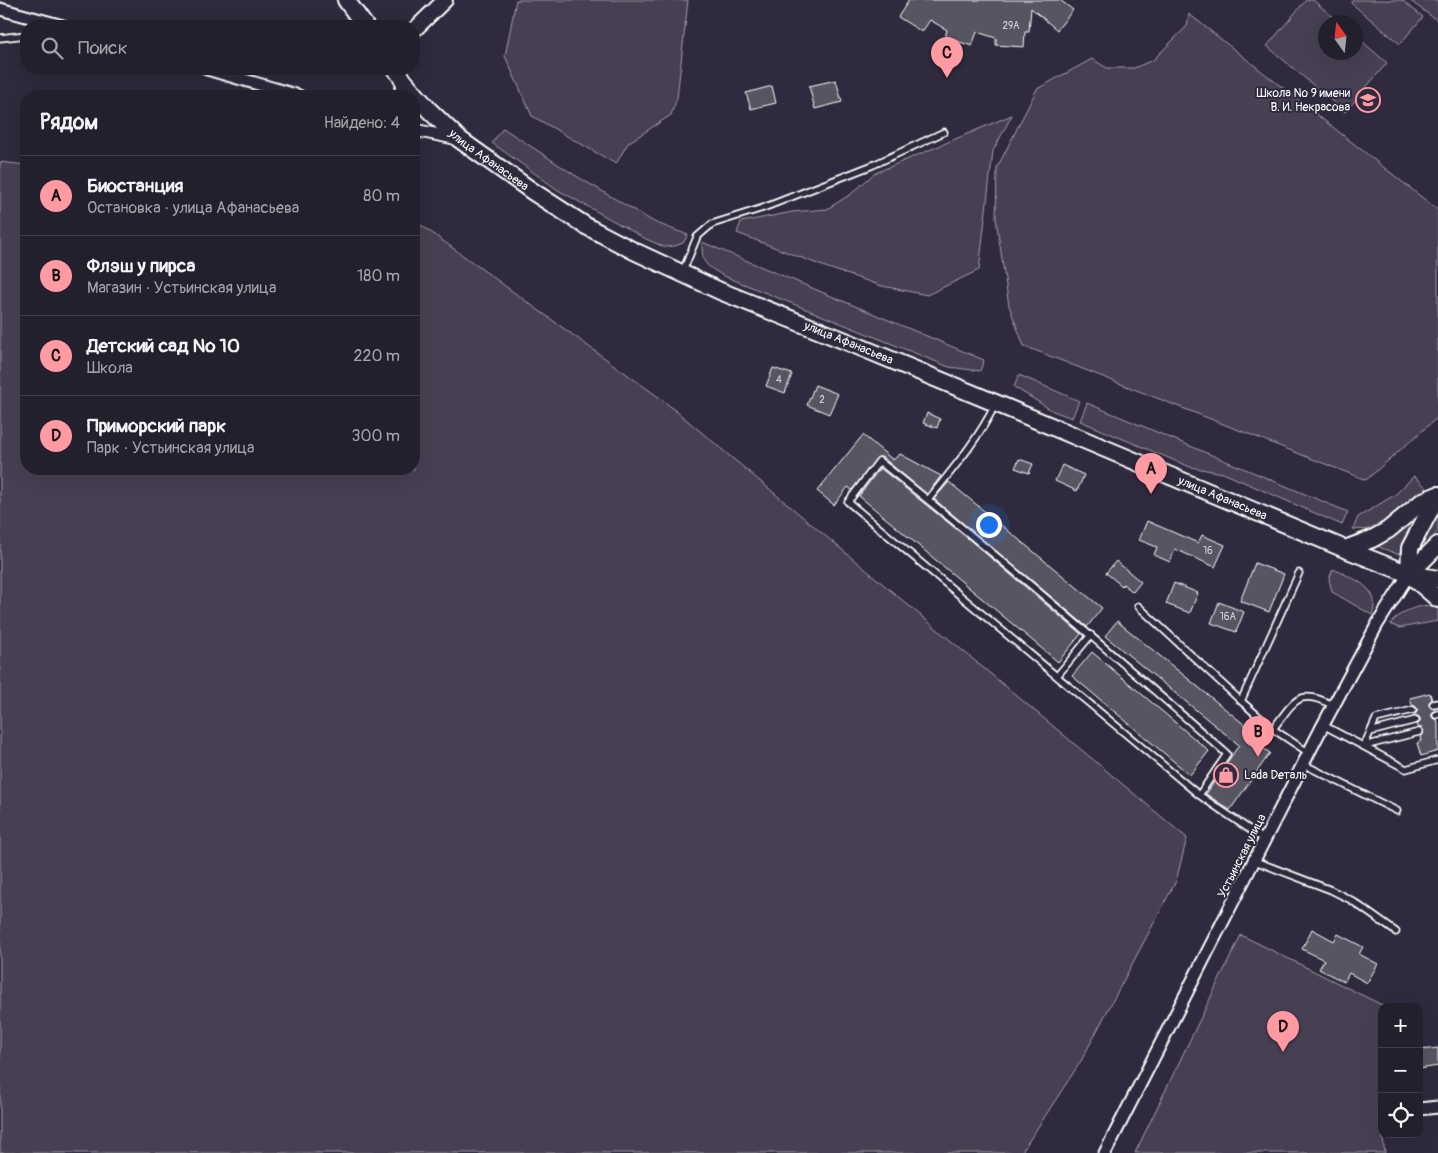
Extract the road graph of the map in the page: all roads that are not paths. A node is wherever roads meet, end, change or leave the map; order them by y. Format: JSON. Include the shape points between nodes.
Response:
{"nodes":[{"id":1,"x":346,"y":0,"type":"edge"},
{"id":2,"x":445,"y":0,"type":"edge"},
{"id":3,"x":0,"y":9,"type":"edge"},
{"id":4,"x":41,"y":20,"type":"edge"},
{"id":5,"x":361,"y":20,"type":"edge"},
{"id":6,"x":420,"y":24,"type":"edge"},
{"id":7,"x":20,"y":36,"type":"edge"},
{"id":8,"x":0,"y":38,"type":"edge"},
{"id":9,"x":227,"y":75,"type":"edge"},
{"id":10,"x":279,"y":90,"type":"edge"},
{"id":11,"x":420,"y":101,"type":"edge"},
{"id":12,"x":420,"y":131,"type":"edge"},
{"id":13,"x":944,"y":132,"type":"dead end"},
{"id":14,"x":459,"y":139,"type":"junction"},
{"id":15,"x":682,"y":273,"type":"junction"},
{"id":16,"x":996,"y":403,"type":"junction"},
{"id":17,"x":1438,"y":495,"type":"edge"},
{"id":18,"x":928,"y":500,"type":"junction"},
{"id":19,"x":1438,"y":545,"type":"edge"},
{"id":20,"x":1344,"y":549,"type":"junction"},
{"id":21,"x":1299,"y":573,"type":"dead end"},
{"id":22,"x":1408,"y":574,"type":"junction"},
{"id":23,"x":1438,"y":579,"type":"edge"},
{"id":24,"x":1438,"y":599,"type":"edge"},
{"id":25,"x":1138,"y":606,"type":"dead end"},
{"id":26,"x":1091,"y":636,"type":"junction"},
{"id":27,"x":1057,"y":676,"type":"junction"},
{"id":28,"x":1241,"y":701,"type":"junction"},
{"id":29,"x":1334,"y":706,"type":"junction"},
{"id":30,"x":1413,"y":710,"type":"dead end"},
{"id":31,"x":1416,"y":720,"type":"dead end"},
{"id":32,"x":1323,"y":725,"type":"junction"},
{"id":33,"x":1273,"y":729,"type":"junction"},
{"id":34,"x":1370,"y":732,"type":"junction"},
{"id":35,"x":1419,"y":732,"type":"dead end"},
{"id":36,"x":1364,"y":746,"type":"junction"},
{"id":37,"x":1309,"y":753,"type":"junction"},
{"id":38,"x":1438,"y":760,"type":"edge"},
{"id":39,"x":1303,"y":764,"type":"junction"},
{"id":40,"x":1199,"y":795,"type":"junction"},
{"id":41,"x":1397,"y":811,"type":"dead end"},
{"id":42,"x":1265,"y":840,"type":"junction"},
{"id":43,"x":1255,"y":861,"type":"junction"},
{"id":44,"x":1396,"y":932,"type":"dead end"},
{"id":45,"x":1438,"y":1107,"type":"edge"},
{"id":46,"x":1423,"y":1109,"type":"edge"},
{"id":47,"x":1105,"y":1153,"type":"edge"}],
"edges":[{"from":1,"to":5,"type":"main road"},
{"from":2,"to":6,"type":"street"},
{"from":3,"to":4,"type":"street"},
{"from":7,"to":8,"type":"lane"},
{"from":9,"to":10,"type":"street"},
{"from":11,"to":14,"type":"main road","name":"улица Афанасьева"},
{"from":12,"to":14,"type":"street"},
{"from":13,"to":15,"type":"lane","via":[[873,165],[763,208],[712,224],[697,237]]},
{"from":14,"to":15,"type":"main road","name":"улица Афанасьева","via":[[586,226]]},
{"from":15,"to":16,"type":"main road","name":"улица Афанасьева"},
{"from":16,"to":18,"type":"lane","via":[[985,425]]},
{"from":16,"to":20,"type":"main road","name":"улица Афанасьева"},
{"from":17,"to":20,"type":"main road","via":[[1423,501],[1388,530]]},
{"from":17,"to":22,"type":"main road","via":[[1410,548]]},
{"from":18,"to":26,"type":"lane"},
{"from":18,"to":27,"type":"lane","via":[[879,461],[848,502]]},
{"from":19,"to":22,"type":"main road"},
{"from":20,"to":22,"type":"main road","name":"улица Афанасьева"},
{"from":21,"to":28,"type":"lane"},
{"from":22,"to":23,"type":"main road"},
{"from":22,"to":24,"type":"main road"},
{"from":22,"to":29,"type":"street","name":"Устьинская улица"},
{"from":25,"to":28,"type":"lane"},
{"from":26,"to":27,"type":"lane"},
{"from":26,"to":40,"type":"lane","via":[[1227,754]]},
{"from":27,"to":40,"type":"lane"},
{"from":28,"to":33,"type":"lane"},
{"from":29,"to":32,"type":"street","name":"Устьинская улица"},
{"from":29,"to":33,"type":"lane","via":[[1308,696],[1295,700]]},
{"from":30,"to":34,"type":"lane","via":[[1376,719]]},
{"from":31,"to":34,"type":"lane"},
{"from":32,"to":36,"type":"lane"},
{"from":32,"to":37,"type":"street","name":"Устьинская улица"},
{"from":33,"to":37,"type":"lane"},
{"from":34,"to":36,"type":"lane"},
{"from":35,"to":36,"type":"lane"},
{"from":36,"to":38,"type":"lane","via":[[1406,769]]},
{"from":37,"to":39,"type":"street","name":"Устьинская улица"},
{"from":39,"to":41,"type":"lane"},
{"from":39,"to":42,"type":"street","name":"Устьинская улица"},
{"from":40,"to":42,"type":"lane"},
{"from":42,"to":43,"type":"street","name":"Устьинская улица"},
{"from":43,"to":44,"type":"lane","via":[[1351,900]]},
{"from":43,"to":47,"type":"street","name":"Устьинская улица"},
{"from":45,"to":46,"type":"street"}]}
